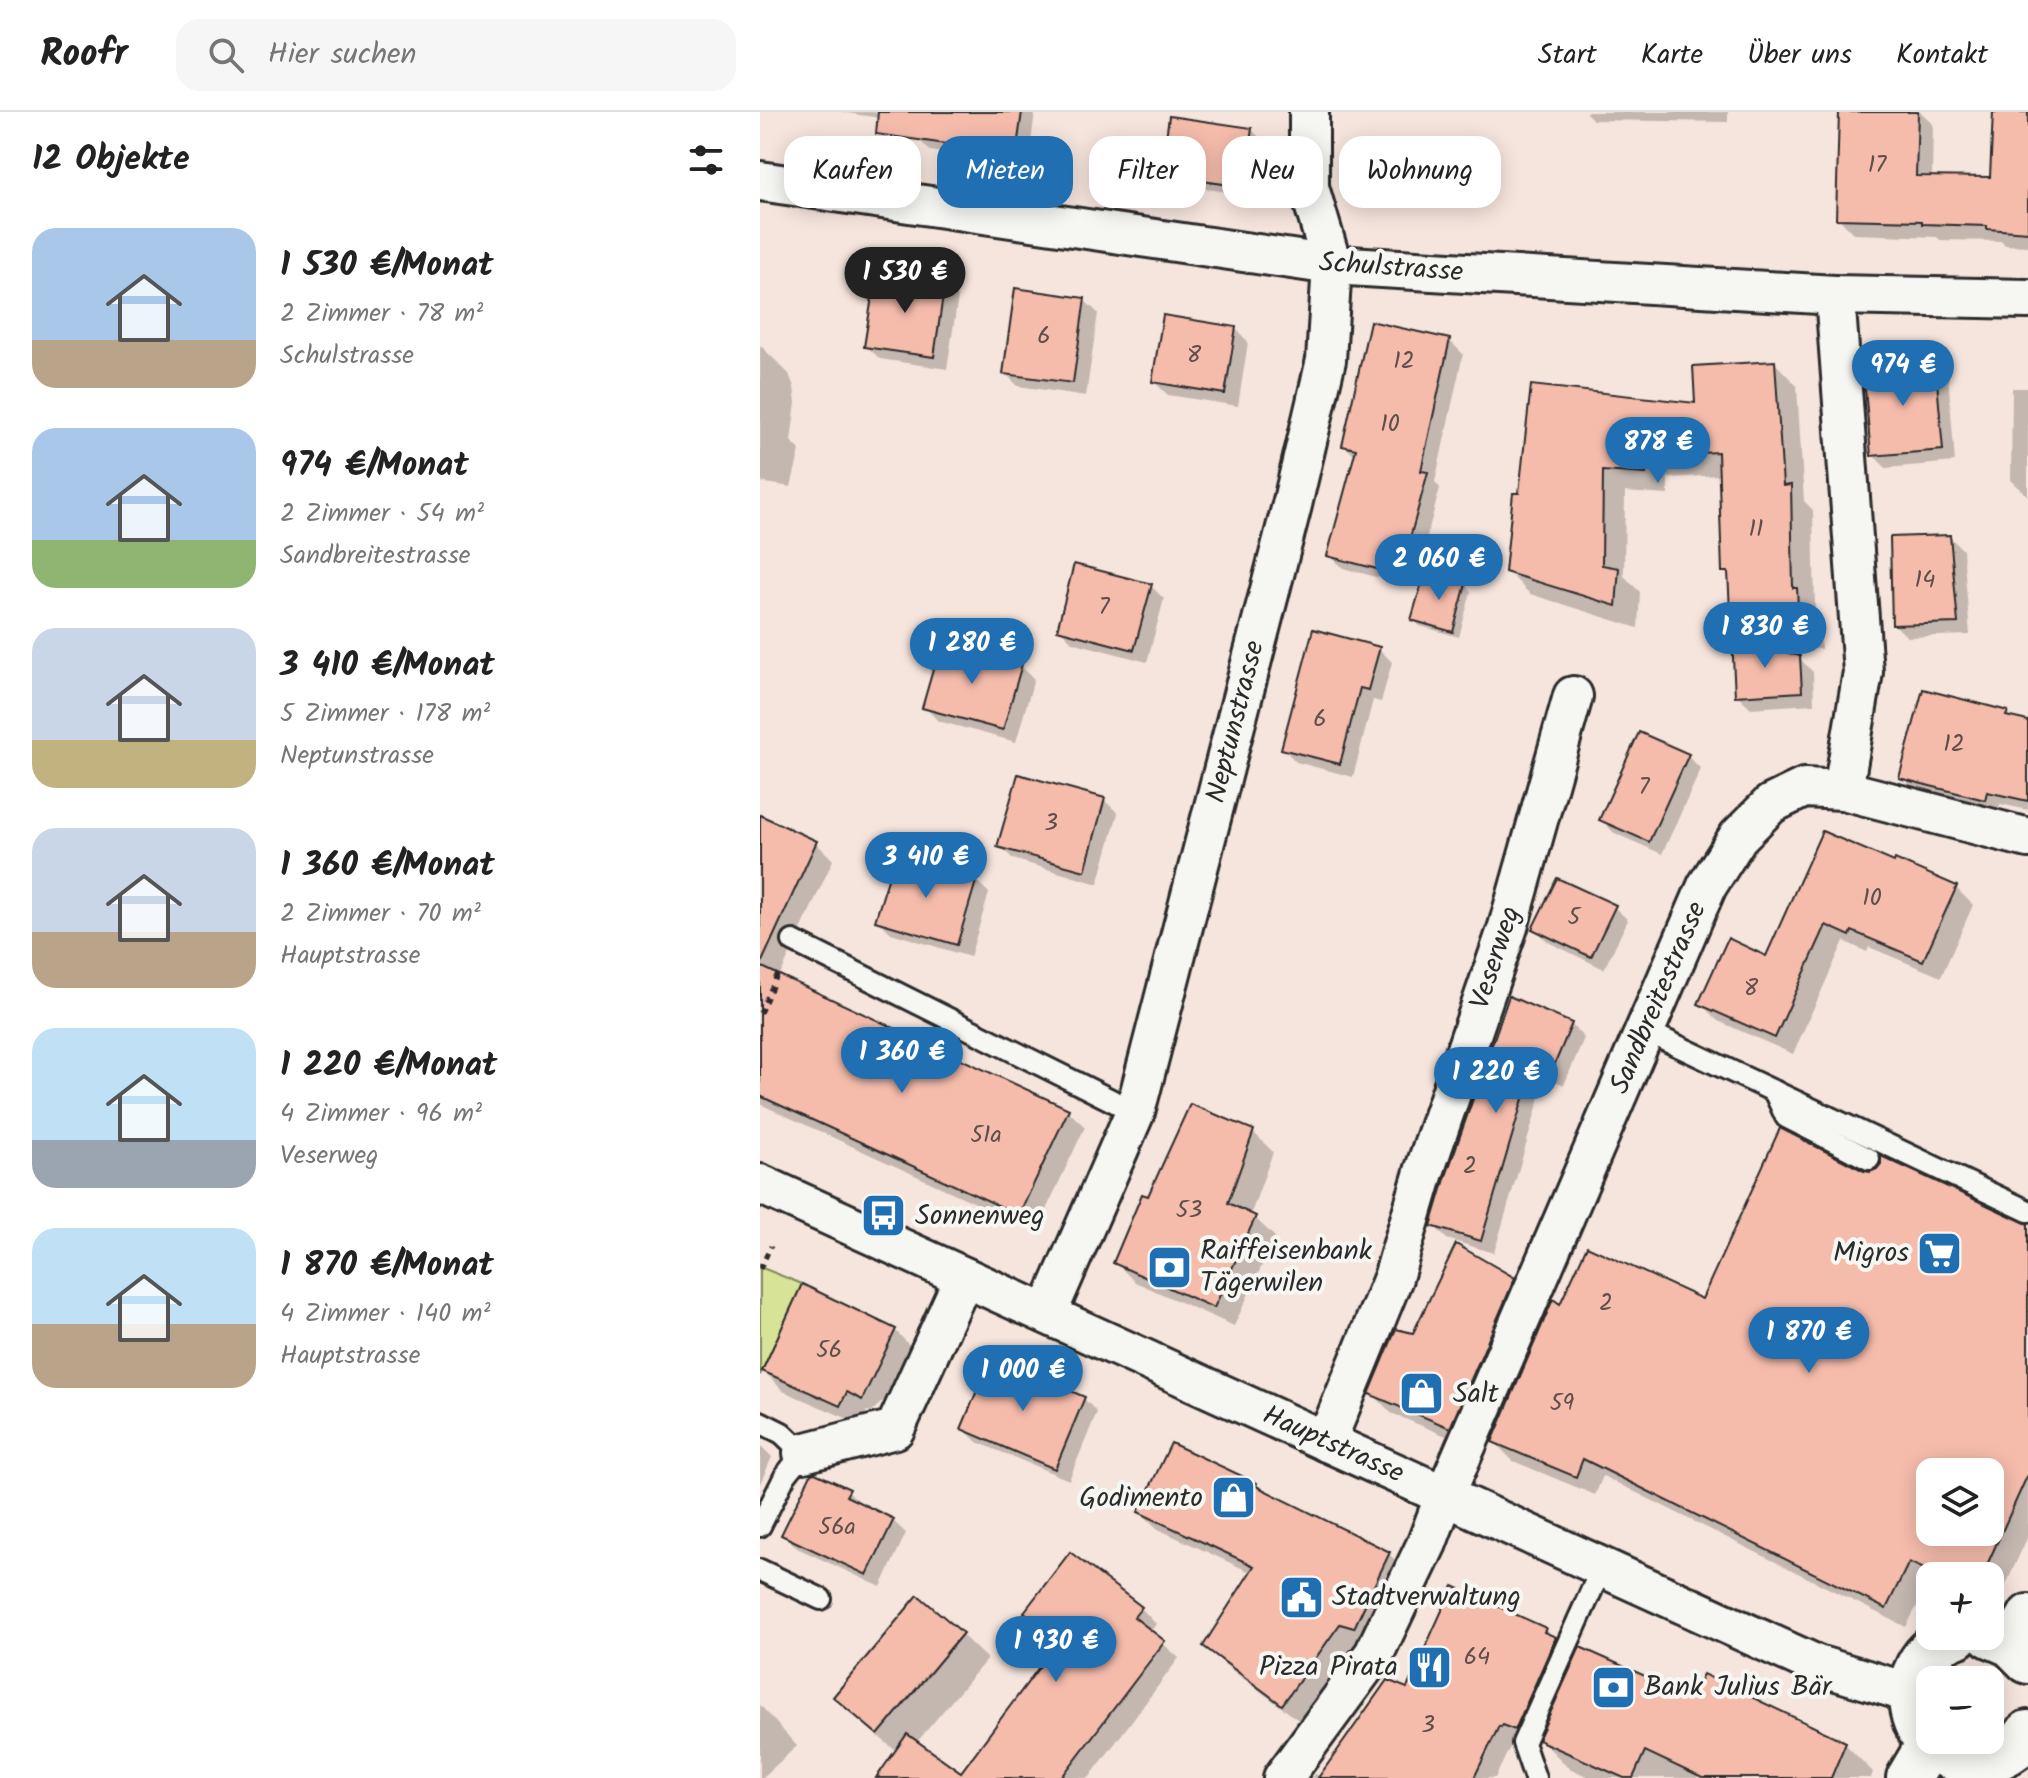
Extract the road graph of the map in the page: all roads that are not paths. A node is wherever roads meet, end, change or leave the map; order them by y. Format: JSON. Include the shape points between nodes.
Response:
{"nodes":[{"id":1,"x":1309,"y":112,"type":"edge"},
{"id":2,"x":760,"y":181,"type":"edge"},
{"id":3,"x":1332,"y":265,"type":"junction"},
{"id":4,"x":1835,"y":295,"type":"junction"},
{"id":5,"x":2028,"y":299,"type":"edge"},
{"id":6,"x":1573,"y":696,"type":"dead end"},
{"id":7,"x":1843,"y":790,"type":"junction"},
{"id":8,"x":2028,"y":838,"type":"edge"},
{"id":9,"x":793,"y":941,"type":"road end"},
{"id":10,"x":1644,"y":1030,"type":"junction"},
{"id":11,"x":1774,"y":1091,"type":"junction"},
{"id":12,"x":1135,"y":1112,"type":"junction"},
{"id":13,"x":1869,"y":1159,"type":"dead end"},
{"id":14,"x":760,"y":1184,"type":"edge"},
{"id":15,"x":2028,"y":1211,"type":"edge"},
{"id":16,"x":964,"y":1277,"type":"junction"},
{"id":17,"x":1047,"y":1314,"type":"junction"},
{"id":18,"x":760,"y":1422,"type":"edge"},
{"id":19,"x":1326,"y":1442,"type":"junction"},
{"id":20,"x":803,"y":1453,"type":"junction"},
{"id":21,"x":1445,"y":1495,"type":"junction"},
{"id":22,"x":760,"y":1526,"type":"edge"},
{"id":23,"x":1602,"y":1567,"type":"junction"},
{"id":24,"x":760,"y":1570,"type":"edge"},
{"id":25,"x":821,"y":1599,"type":"dead end"},
{"id":26,"x":1932,"y":1650,"type":"edge"},
{"id":27,"x":1910,"y":1693,"type":"junction"},
{"id":28,"x":2023,"y":1746,"type":"edge"},
{"id":29,"x":1919,"y":1761,"type":"edge"},
{"id":30,"x":1283,"y":1778,"type":"edge"},
{"id":31,"x":1535,"y":1778,"type":"edge"}],
"edges":[{"from":1,"to":3,"type":"street","name":"Neptunstrasse","via":[[1309,187]]},
{"from":2,"to":3,"type":"street","name":"Schulstrasse"},
{"from":3,"to":4,"type":"street","name":"Schulstrasse"},
{"from":3,"to":12,"type":"street","name":"Neptunstrasse","via":[[1326,360],[1313,418]]},
{"from":4,"to":5,"type":"street","name":"Schulstrasse"},
{"from":4,"to":7,"type":"street","via":[[1863,672]]},
{"from":6,"to":19,"type":"street","name":"Veserweg","via":[[1508,927],[1393,1278]]},
{"from":7,"to":8,"type":"street","name":"Sandbreitestrasse"},
{"from":7,"to":10,"type":"street","name":"Sandbreitestrasse","via":[[1804,788],[1771,804],[1738,837],[1707,886]]},
{"from":9,"to":12,"type":"lane"},
{"from":10,"to":11,"type":"lane"},
{"from":10,"to":21,"type":"street","name":"Sandbreitestrasse"},
{"from":11,"to":13,"type":"lane","via":[[1786,1117]]},
{"from":11,"to":15,"type":"lane"},
{"from":12,"to":17,"type":"street","name":"Neptunstrasse"},
{"from":14,"to":16,"type":"street","name":"Hauptstrasse"},
{"from":16,"to":17,"type":"street","name":"Hauptstrasse"},
{"from":16,"to":20,"type":"street","via":[[895,1429]]},
{"from":17,"to":19,"type":"street","name":"Hauptstrasse"},
{"from":18,"to":20,"type":"lane"},
{"from":19,"to":21,"type":"street","name":"Hauptstrasse"},
{"from":20,"to":22,"type":"lane"},
{"from":21,"to":23,"type":"street","name":"Hauptstrasse"},
{"from":21,"to":30,"type":"street","name":"Sandbreitestrasse","via":[[1374,1654]]},
{"from":23,"to":27,"type":"street","name":"Hauptstrasse","via":[[1817,1665]]},
{"from":23,"to":31,"type":"lane","via":[[1523,1743]]},
{"from":24,"to":25,"type":"lane"},
{"from":26,"to":27,"type":"street","via":[[1922,1660]]},
{"from":27,"to":29,"type":"street"},
{"from":28,"to":29,"type":"street","via":[[1991,1760],[1969,1762],[1948,1756]]}]}
